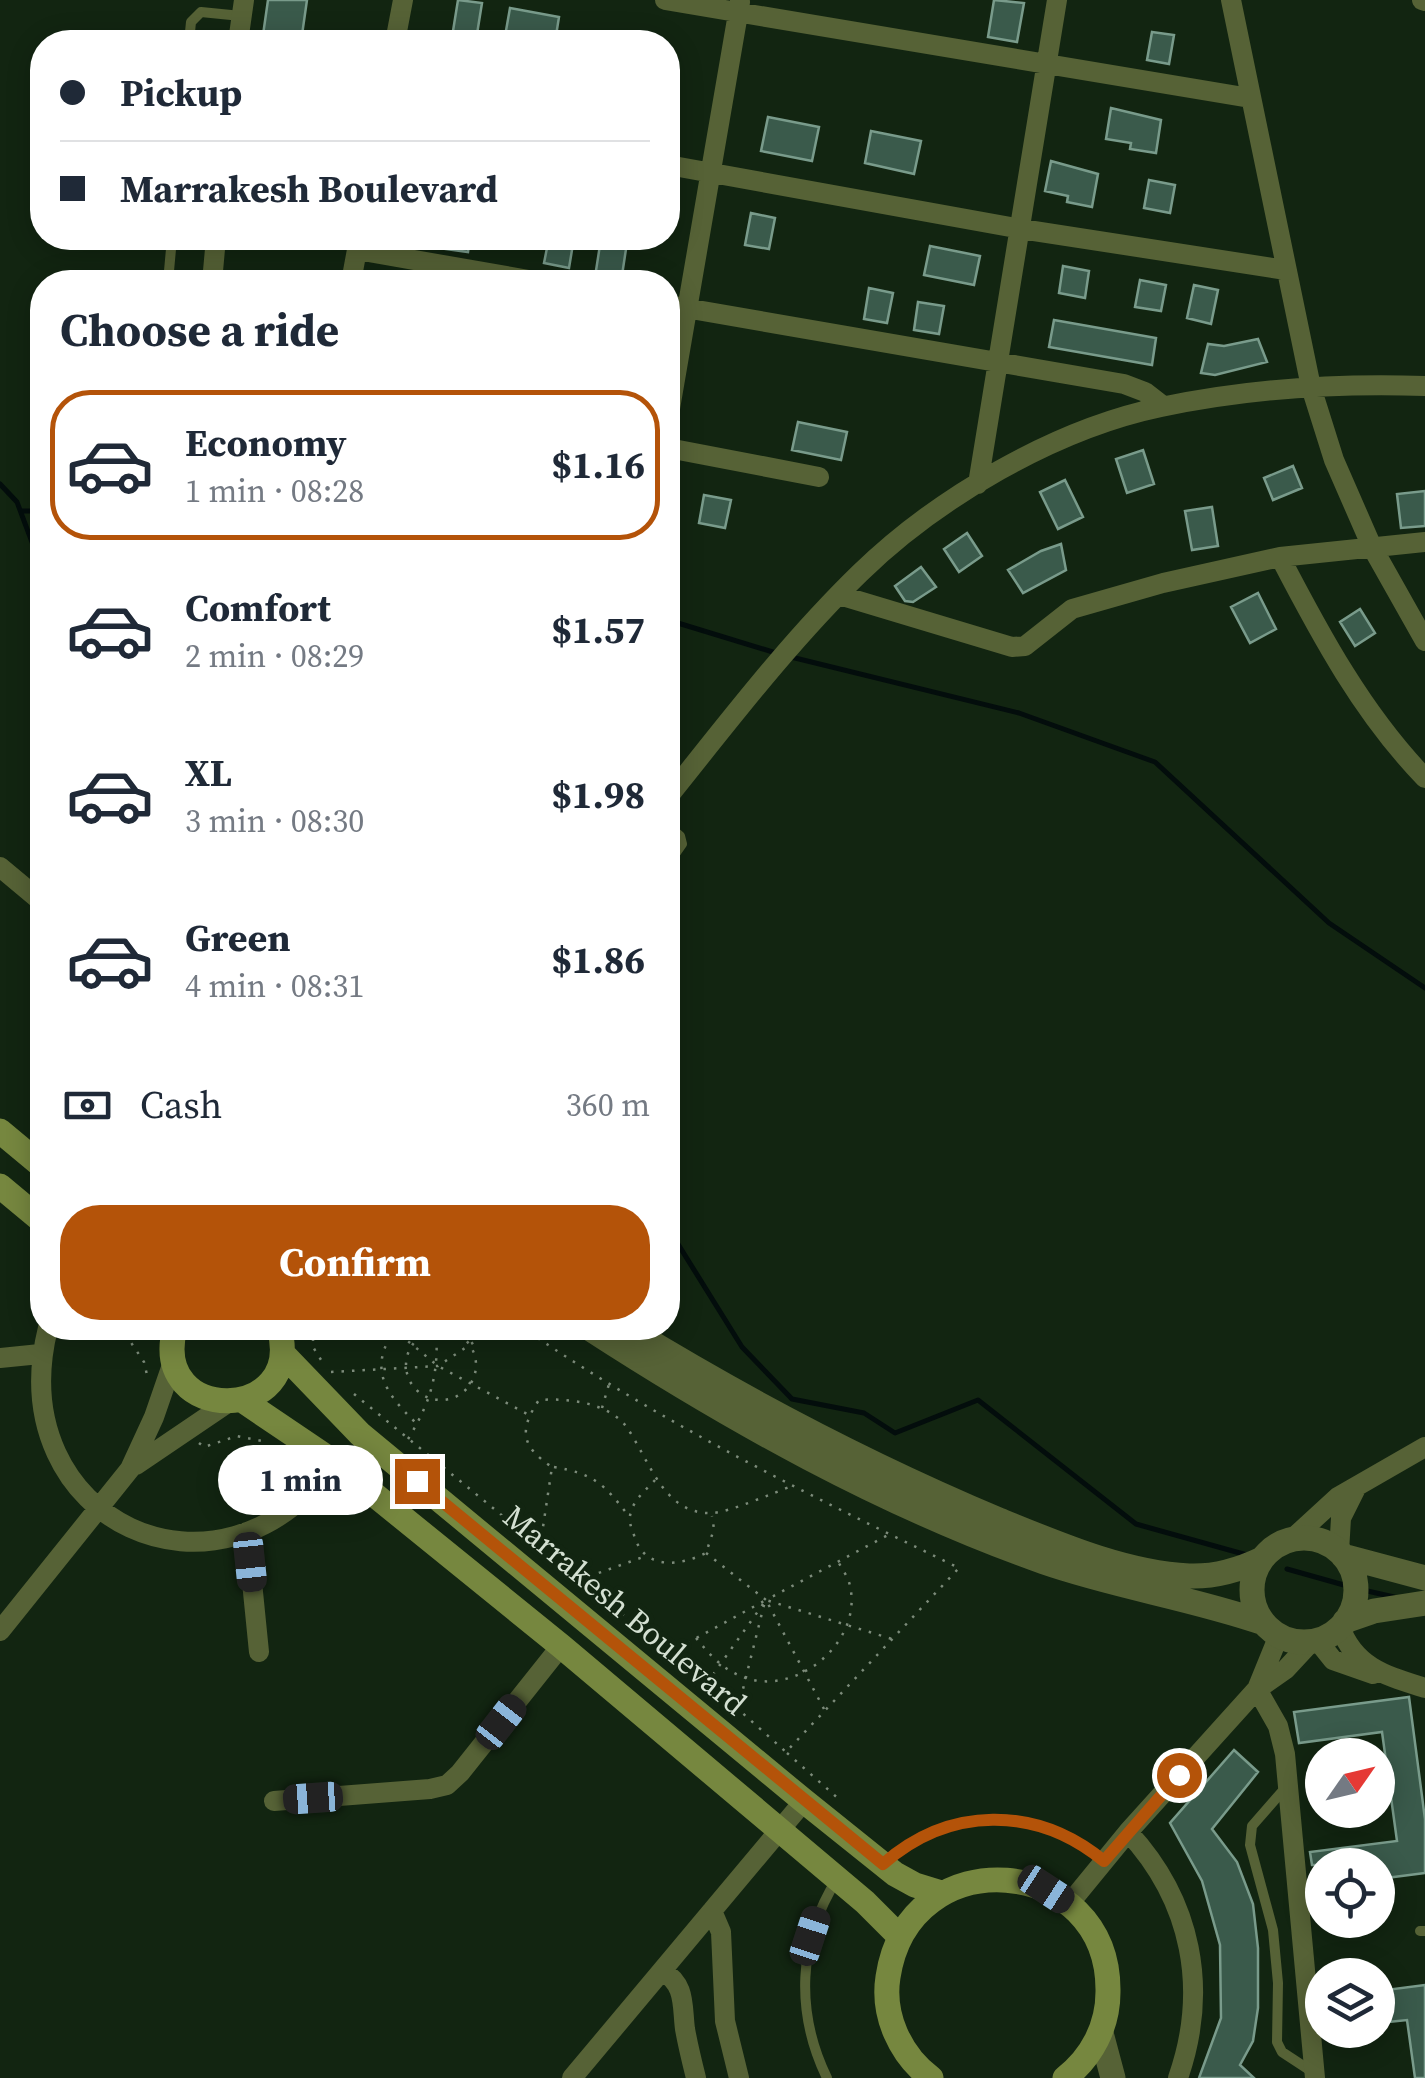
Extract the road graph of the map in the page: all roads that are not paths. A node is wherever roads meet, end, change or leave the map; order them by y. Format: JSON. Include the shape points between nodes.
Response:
{"nodes":[{"id":1,"x":402,"y":0,"type":"edge"},
{"id":2,"x":665,"y":0,"type":"edge"},
{"id":3,"x":1056,"y":0,"type":"edge"},
{"id":4,"x":1231,"y":0,"type":"edge"},
{"id":5,"x":739,"y":6,"type":"edge"},
{"id":6,"x":243,"y":8,"type":"edge"},
{"id":7,"x":190,"y":30,"type":"edge"},
{"id":8,"x":396,"y":30,"type":"edge"},
{"id":9,"x":1048,"y":63,"type":"junction"},
{"id":10,"x":1250,"y":98,"type":"junction"},
{"id":11,"x":680,"y":167,"type":"edge"},
{"id":12,"x":709,"y":173,"type":"junction"},
{"id":13,"x":1021,"y":229,"type":"junction"},
{"id":14,"x":387,"y":250,"type":"edge"},
{"id":15,"x":483,"y":270,"type":"edge"},
{"id":16,"x":1286,"y":270,"type":"junction"},
{"id":17,"x":680,"y":294,"type":"edge"},
{"id":18,"x":680,"y":308,"type":"edge"},
{"id":19,"x":997,"y":363,"type":"junction"},
{"id":20,"x":1425,"y":386,"type":"edge"},
{"id":21,"x":1310,"y":387,"type":"junction"},
{"id":22,"x":1162,"y":406,"type":"junction"},
{"id":23,"x":680,"y":450,"type":"edge"},
{"id":24,"x":820,"y":477,"type":"dead end"},
{"id":25,"x":978,"y":484,"type":"junction"},
{"id":26,"x":1425,"y":542,"type":"edge"},
{"id":27,"x":1372,"y":547,"type":"junction"},
{"id":28,"x":1280,"y":557,"type":"junction"},
{"id":29,"x":839,"y":595,"type":"junction"},
{"id":30,"x":1425,"y":641,"type":"edge"},
{"id":31,"x":1425,"y":778,"type":"edge"},
{"id":32,"x":680,"y":782,"type":"edge"},
{"id":33,"x":0,"y":867,"type":"edge"},
{"id":34,"x":30,"y":892,"type":"edge"},
{"id":35,"x":0,"y":1132,"type":"edge"},
{"id":36,"x":30,"y":1156,"type":"edge"},
{"id":37,"x":0,"y":1186,"type":"edge"},
{"id":38,"x":30,"y":1212,"type":"edge"},
{"id":39,"x":44,"y":1340,"type":"edge"},
{"id":40,"x":170,"y":1340,"type":"edge"},
{"id":41,"x":170,"y":1340,"type":"edge"},
{"id":42,"x":280,"y":1340,"type":"edge"},
{"id":43,"x":285,"y":1340,"type":"edge"},
{"id":44,"x":608,"y":1340,"type":"edge"},
{"id":45,"x":648,"y":1340,"type":"edge"},
{"id":46,"x":40,"y":1354,"type":"junction"},
{"id":47,"x":0,"y":1358,"type":"edge"},
{"id":48,"x":236,"y":1401,"type":"junction"},
{"id":49,"x":1425,"y":1447,"type":"edge"},
{"id":50,"x":334,"y":1462,"type":"junction"},
{"id":51,"x":130,"y":1469,"type":"junction"},
{"id":52,"x":1357,"y":1487,"type":"junction"},
{"id":53,"x":96,"y":1511,"type":"junction"},
{"id":54,"x":247,"y":1532,"type":"junction"},
{"id":55,"x":1290,"y":1540,"type":"junction"},
{"id":56,"x":1341,"y":1554,"type":"junction"},
{"id":57,"x":1262,"y":1559,"type":"junction"},
{"id":58,"x":1425,"y":1578,"type":"edge"},
{"id":59,"x":1425,"y":1603,"type":"edge"},
{"id":60,"x":1343,"y":1624,"type":"junction"},
{"id":61,"x":1272,"y":1629,"type":"junction"},
{"id":62,"x":0,"y":1631,"type":"edge"},
{"id":63,"x":1314,"y":1641,"type":"junction"},
{"id":64,"x":561,"y":1646,"type":"junction"},
{"id":65,"x":259,"y":1652,"type":"dead end"},
{"id":66,"x":1385,"y":1676,"type":"junction"},
{"id":67,"x":1425,"y":1688,"type":"edge"},
{"id":68,"x":1257,"y":1689,"type":"junction"},
{"id":69,"x":1288,"y":1786,"type":"junction"},
{"id":70,"x":274,"y":1801,"type":"dead end"},
{"id":71,"x":804,"y":1801,"type":"junction"},
{"id":72,"x":780,"y":1830,"type":"junction"},
{"id":73,"x":1128,"y":1832,"type":"junction"},
{"id":74,"x":1104,"y":1861,"type":"junction"},
{"id":75,"x":883,"y":1864,"type":"junction"},
{"id":76,"x":837,"y":1878,"type":"junction"},
{"id":77,"x":941,"y":1893,"type":"junction"},
{"id":78,"x":1069,"y":1904,"type":"junction"},
{"id":79,"x":712,"y":1911,"type":"junction"},
{"id":80,"x":899,"y":1936,"type":"junction"},
{"id":81,"x":662,"y":1971,"type":"junction"},
{"id":82,"x":1096,"y":2042,"type":"junction"},
{"id":83,"x":1315,"y":2076,"type":"edge"},
{"id":84,"x":928,"y":2077,"type":"edge"},
{"id":85,"x":572,"y":2078,"type":"edge"},
{"id":86,"x":696,"y":2078,"type":"edge"},
{"id":87,"x":738,"y":2078,"type":"edge"},
{"id":88,"x":827,"y":2078,"type":"edge"},
{"id":89,"x":1065,"y":2078,"type":"edge"},
{"id":90,"x":1089,"y":2078,"type":"edge"},
{"id":91,"x":1114,"y":2078,"type":"edge"},
{"id":92,"x":1178,"y":2078,"type":"edge"}],
"edges":[{"from":1,"to":8,"type":"street"},
{"from":2,"to":5,"type":"street"},
{"from":3,"to":9,"type":"street"},
{"from":4,"to":10,"type":"street"},
{"from":5,"to":9,"type":"street"},
{"from":5,"to":12,"type":"street"},
{"from":6,"to":7,"type":"lane","via":[[201,12]]},
{"from":9,"to":10,"type":"street"},
{"from":9,"to":13,"type":"street"},
{"from":10,"to":16,"type":"street"},
{"from":11,"to":12,"type":"street"},
{"from":12,"to":13,"type":"street"},
{"from":12,"to":17,"type":"street"},
{"from":13,"to":16,"type":"street"},
{"from":13,"to":19,"type":"street"},
{"from":14,"to":15,"type":"street"},
{"from":16,"to":21,"type":"street"},
{"from":18,"to":19,"type":"street"},
{"from":19,"to":22,"type":"street","via":[[1124,384]]},
{"from":19,"to":25,"type":"street"},
{"from":20,"to":21,"type":"street"},
{"from":21,"to":22,"type":"street"},
{"from":21,"to":27,"type":"street"},
{"from":22,"to":25,"type":"street","via":[[1067,438]]},
{"from":23,"to":24,"type":"street"},
{"from":25,"to":29,"type":"street","via":[[903,536]]},
{"from":26,"to":27,"type":"street"},
{"from":27,"to":28,"type":"street"},
{"from":27,"to":30,"type":"street"},
{"from":28,"to":29,"type":"street","via":[[1072,610],[1025,646]]},
{"from":28,"to":31,"type":"street","via":[[1322,640]]},
{"from":29,"to":32,"type":"street"},
{"from":33,"to":34,"type":"street"},
{"from":35,"to":36,"type":"main road"},
{"from":37,"to":38,"type":"main road"},
{"from":39,"to":46,"type":"street"},
{"from":40,"to":48,"type":"main road","via":[[188,1387],[214,1401]]},
{"from":41,"to":51,"type":"street","via":[[154,1416]]},
{"from":42,"to":48,"type":"main road","via":[[274,1378]]},
{"from":43,"to":71,"type":"main road","name":"Marrakesh Boulevard","via":[[360,1434]]},
{"from":44,"to":61,"type":"street","via":[[738,1418],[946,1524],[1093,1578]]},
{"from":45,"to":57,"type":"street","via":[[840,1450],[1051,1540],[1178,1575],[1222,1574]]},
{"from":46,"to":47,"type":"street"},
{"from":46,"to":53,"type":"street","via":[[40,1401],[52,1451],[78,1495]]},
{"from":48,"to":50,"type":"main road"},
{"from":48,"to":51,"type":"street"},
{"from":49,"to":52,"type":"street"},
{"from":50,"to":54,"type":"street","via":[[296,1504]]},
{"from":50,"to":64,"type":"main road"},
{"from":51,"to":53,"type":"street"},
{"from":52,"to":55,"type":"street"},
{"from":52,"to":56,"type":"street","via":[[1341,1518]]},
{"from":53,"to":54,"type":"street","via":[[131,1531],[170,1540]]},
{"from":53,"to":62,"type":"street"},
{"from":54,"to":65,"type":"street"},
{"from":55,"to":56,"type":"street","via":[[1321,1541]]},
{"from":55,"to":57,"type":"street"},
{"from":56,"to":58,"type":"street"},
{"from":56,"to":60,"type":"street","via":[[1355,1588]]},
{"from":57,"to":61,"type":"street","via":[[1252,1596]]},
{"from":59,"to":60,"type":"street"},
{"from":60,"to":63,"type":"street"},
{"from":60,"to":66,"type":"street","via":[[1359,1659]]},
{"from":61,"to":63,"type":"street","via":[[1295,1641]]},
{"from":61,"to":68,"type":"street"},
{"from":63,"to":66,"type":"street","via":[[1340,1664]]},
{"from":63,"to":68,"type":"street"},
{"from":64,"to":70,"type":"street","via":[[447,1785]]},
{"from":64,"to":72,"type":"main road"},
{"from":66,"to":67,"type":"street"},
{"from":68,"to":69,"type":"street","via":[[1278,1726]]},
{"from":68,"to":73,"type":"street"},
{"from":69,"to":83,"type":"street"},
{"from":69,"to":83,"type":"lane","via":[[1252,1826],[1250,1845],[1273,1930],[1276,2042]]},
{"from":71,"to":72,"type":"street"},
{"from":71,"to":75,"type":"main road","name":"Marrakesh Boulevard"},
{"from":72,"to":76,"type":"main road"},
{"from":72,"to":79,"type":"street"},
{"from":73,"to":74,"type":"street"},
{"from":73,"to":92,"type":"street","via":[[1168,1886],[1190,1948],[1194,2015]]},
{"from":74,"to":75,"type":"lane","via":[[1057,1830],[1002,1818],[929,1832]]},
{"from":74,"to":78,"type":"street"},
{"from":75,"to":77,"type":"main road","name":"Marrakesh Boulevard"},
{"from":76,"to":80,"type":"main road"},
{"from":76,"to":88,"type":"lane","via":[[817,1916],[804,1978],[808,2022]]},
{"from":77,"to":78,"type":"main road","via":[[966,1882],[1020,1880]]},
{"from":77,"to":80,"type":"main road"},
{"from":78,"to":82,"type":"main road","via":[[1102,1950],[1108,1992]]},
{"from":79,"to":81,"type":"street"},
{"from":79,"to":87,"type":"street","via":[[722,1932],[725,2021]]},
{"from":80,"to":84,"type":"main road","via":[[886,1985],[888,2010],[902,2046]]},
{"from":81,"to":85,"type":"street"},
{"from":81,"to":86,"type":"street","via":[[683,1997]]},
{"from":82,"to":89,"type":"main road"},
{"from":82,"to":90,"type":"main road"},
{"from":82,"to":91,"type":"street"}]}
